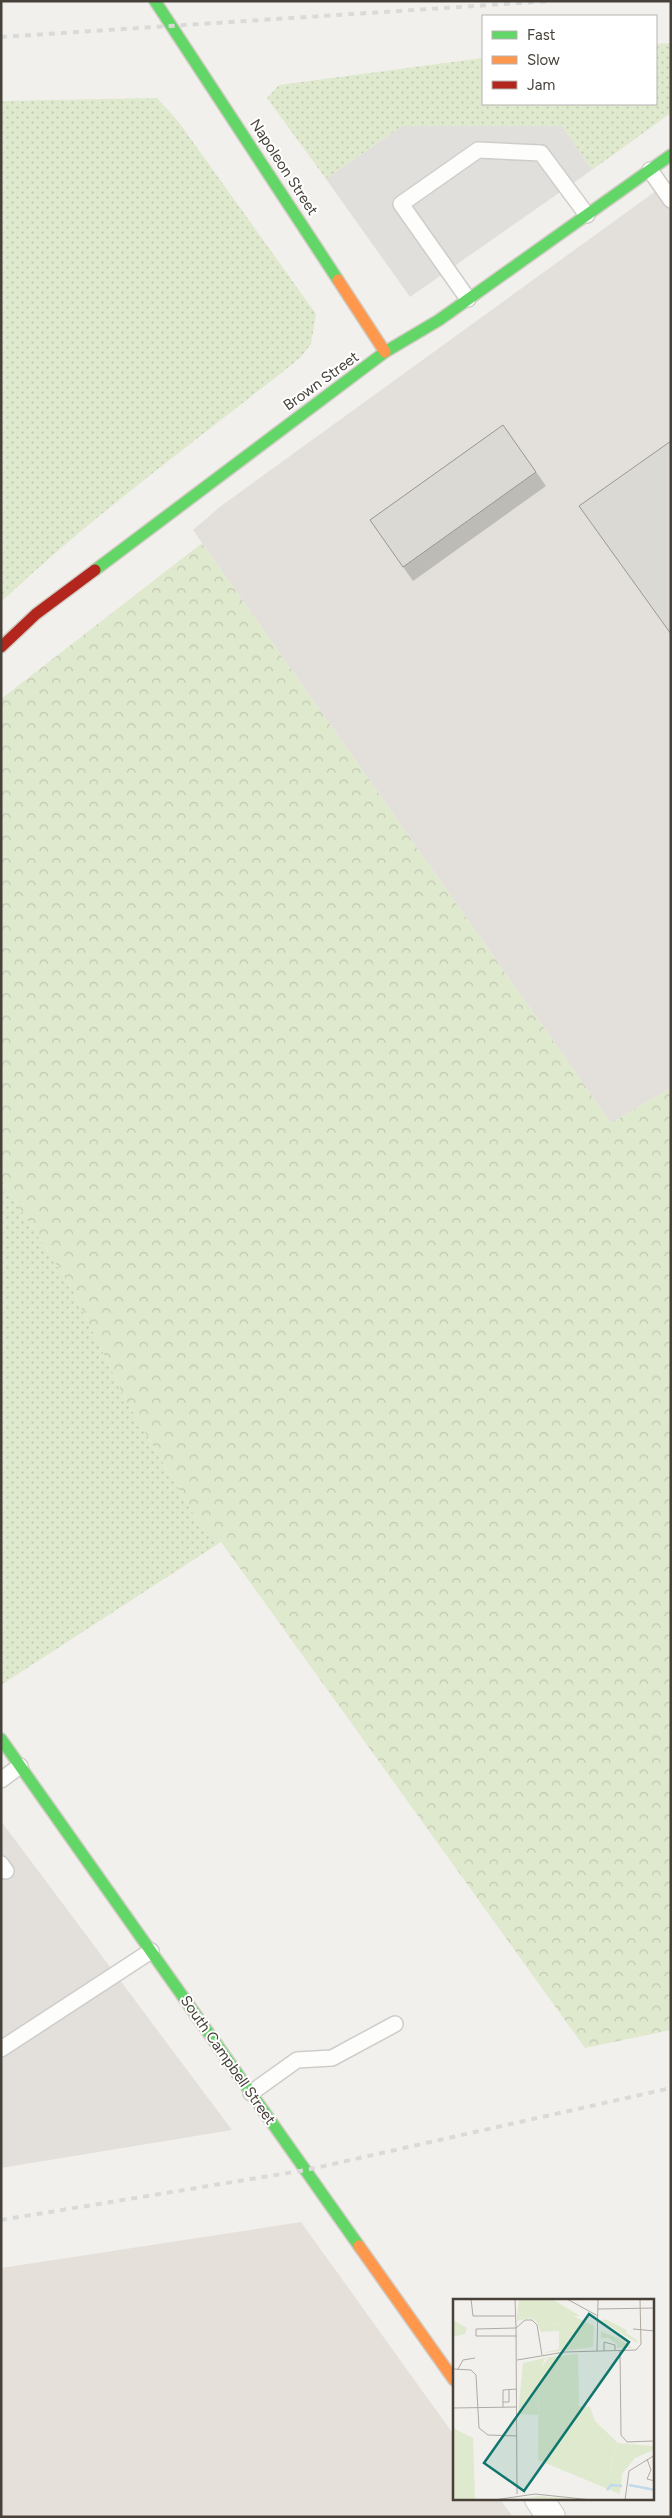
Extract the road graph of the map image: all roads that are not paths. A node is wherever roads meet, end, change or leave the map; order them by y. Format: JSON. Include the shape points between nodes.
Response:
{"nodes":[{"id":1,"x":155,"y":1,"type":"edge"},
{"id":2,"x":671,"y":155,"type":"edge"},
{"id":3,"x":650,"y":170,"type":"junction"},
{"id":4,"x":671,"y":200,"type":"edge"},
{"id":5,"x":587,"y":215,"type":"junction"},
{"id":6,"x":468,"y":300,"type":"junction"},
{"id":7,"x":385,"y":352,"type":"junction"},
{"id":8,"x":1,"y":648,"type":"edge"},
{"id":9,"x":1,"y":1739,"type":"edge"},
{"id":10,"x":20,"y":1766,"type":"junction"},
{"id":11,"x":1,"y":1780,"type":"edge"},
{"id":12,"x":151,"y":1951,"type":"junction"},
{"id":13,"x":395,"y":2024,"type":"dead end"},
{"id":14,"x":1,"y":2049,"type":"edge"},
{"id":15,"x":251,"y":2092,"type":"junction"},
{"id":16,"x":453,"y":2379,"type":"edge"},
{"id":17,"x":540,"y":2500,"type":"edge"},
{"id":18,"x":551,"y":2517,"type":"edge"}],
"edges":[{"from":1,"to":7,"type":"street","name":"Napoleon Street"},
{"from":2,"to":3,"type":"street","name":"Brown Street"},
{"from":3,"to":4,"type":"lane"},
{"from":3,"to":5,"type":"street","name":"Brown Street"},
{"from":5,"to":6,"type":"street","name":"Brown Street"},
{"from":5,"to":6,"type":"lane","via":[[541,153],[478,150],[401,204]]},
{"from":6,"to":7,"type":"street","name":"Brown Street"},
{"from":7,"to":8,"type":"street","name":"Brown Street","via":[[36,614]]},
{"from":9,"to":10,"type":"street","name":"South Campbell Street"},
{"from":10,"to":11,"type":"lane"},
{"from":10,"to":12,"type":"street","name":"South Campbell Street"},
{"from":12,"to":14,"type":"lane"},
{"from":12,"to":15,"type":"street","name":"South Campbell Street"},
{"from":13,"to":15,"type":"lane","via":[[332,2058],[297,2060]]},
{"from":15,"to":16,"type":"street","name":"South Campbell Street"},
{"from":17,"to":18,"type":"street"}]}
